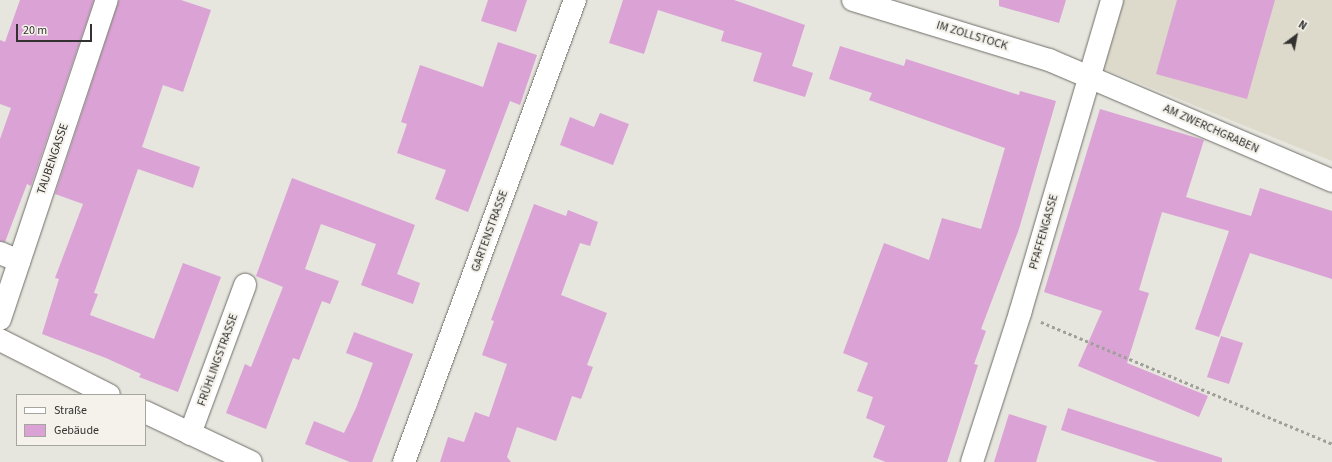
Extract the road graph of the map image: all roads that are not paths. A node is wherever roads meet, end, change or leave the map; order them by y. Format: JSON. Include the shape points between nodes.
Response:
{"nodes":[{"id":1,"x":108,"y":0,"type":"edge"},
{"id":2,"x":575,"y":0,"type":"edge"},
{"id":3,"x":853,"y":0,"type":"edge"},
{"id":4,"x":1112,"y":0,"type":"edge"},
{"id":5,"x":1090,"y":77,"type":"junction"},
{"id":6,"x":1332,"y":181,"type":"edge"},
{"id":7,"x":9,"y":257,"type":"edge"},
{"id":8,"x":245,"y":285,"type":"dead end"},
{"id":9,"x":0,"y":319,"type":"edge"},
{"id":10,"x":0,"y":340,"type":"edge"},
{"id":11,"x":107,"y":394,"type":"edge"},
{"id":12,"x":146,"y":412,"type":"edge"},
{"id":13,"x":190,"y":434,"type":"junction"},
{"id":14,"x":251,"y":462,"type":"edge"},
{"id":15,"x":404,"y":462,"type":"edge"},
{"id":16,"x":972,"y":462,"type":"edge"}],
"edges":[{"from":1,"to":7,"type":"street","name":"TAUBENGASSE"},
{"from":2,"to":15,"type":"street","name":"GARTENSTRASSE"},
{"from":3,"to":5,"type":"street","name":"IM ZOLLSTOCK","via":[[1008,46]]},
{"from":4,"to":5,"type":"street","name":"PFAFFENGASSE"},
{"from":5,"to":6,"type":"street","name":"AM ZWERCHGRABEN"},
{"from":5,"to":16,"type":"street","name":"PFAFFENGASSE","via":[[1020,313]]},
{"from":7,"to":9,"type":"street","name":"TAUBENGASSE"},
{"from":8,"to":13,"type":"street","name":"FRÜHLINGSTRASSE"},
{"from":10,"to":11,"type":"street"},
{"from":12,"to":13,"type":"street"},
{"from":13,"to":14,"type":"street"}]}
